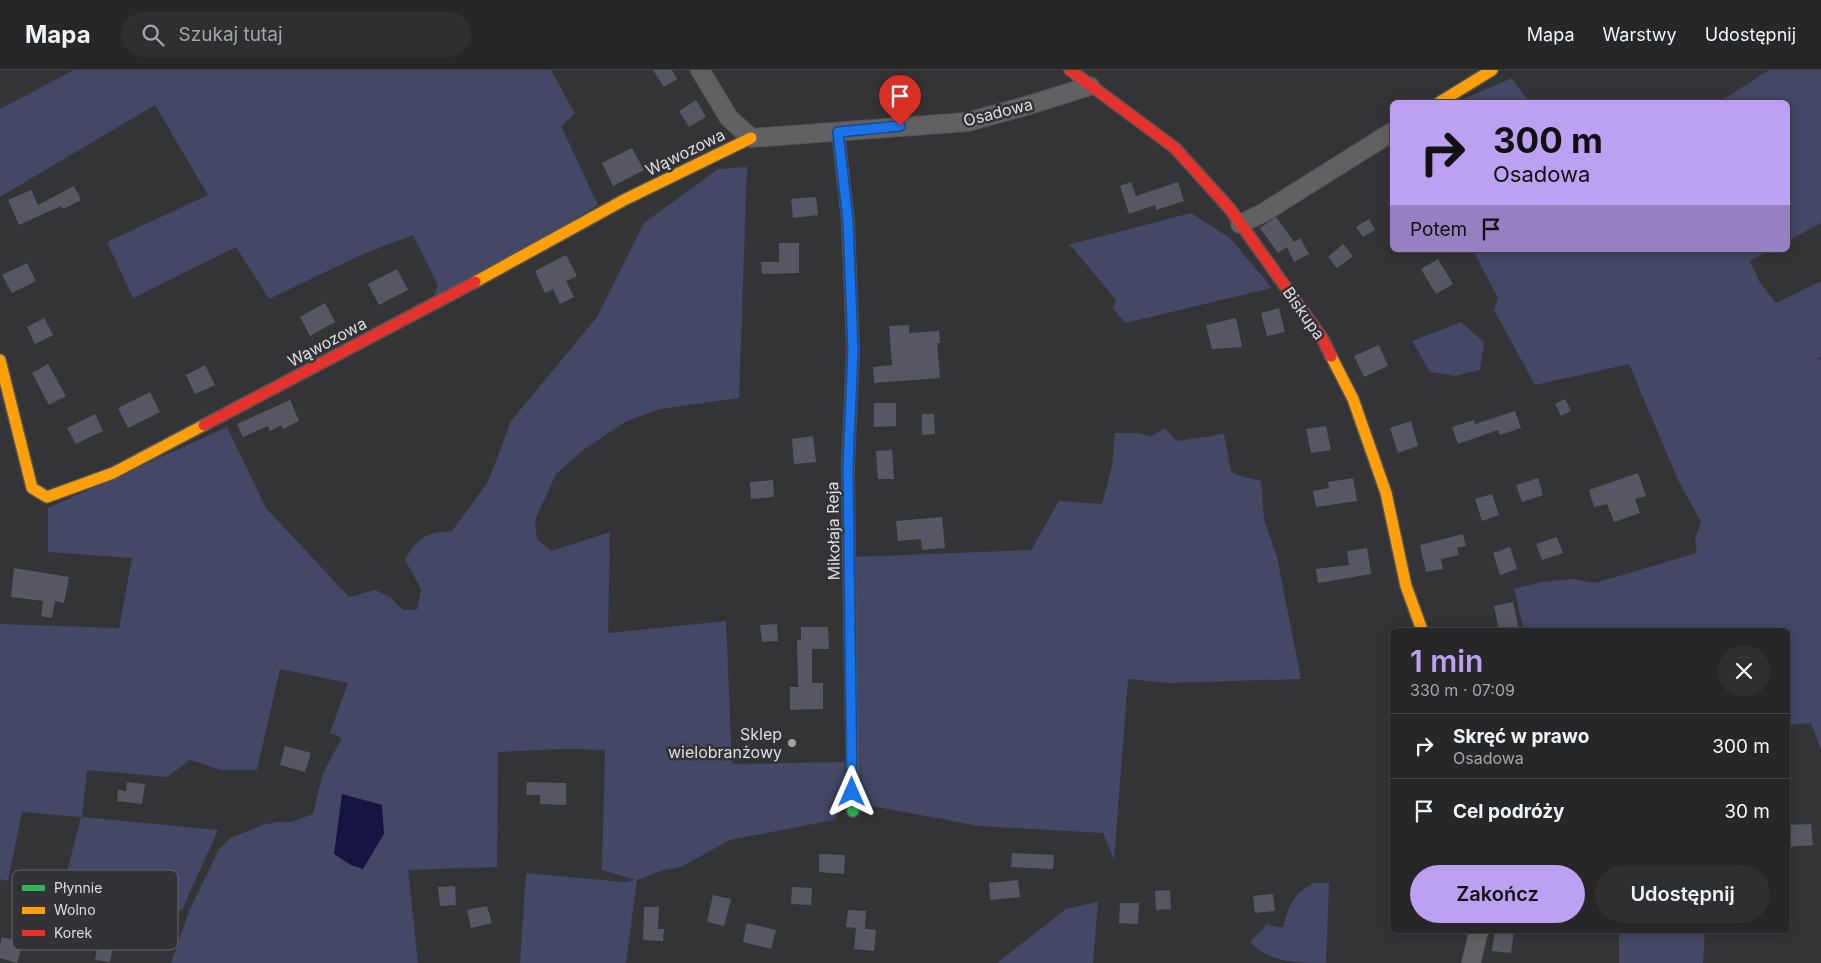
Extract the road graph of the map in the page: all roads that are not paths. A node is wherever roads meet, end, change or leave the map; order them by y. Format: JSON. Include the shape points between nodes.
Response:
{"nodes":[{"id":1,"x":700,"y":70,"type":"edge"},
{"id":2,"x":1070,"y":70,"type":"edge"},
{"id":3,"x":1492,"y":70,"type":"edge"},
{"id":4,"x":1090,"y":86,"type":"junction"},
{"id":5,"x":1443,"y":100,"type":"edge"},
{"id":6,"x":838,"y":132,"type":"junction"},
{"id":7,"x":1390,"y":133,"type":"edge"},
{"id":8,"x":751,"y":138,"type":"junction"},
{"id":9,"x":1240,"y":224,"type":"junction"},
{"id":10,"x":0,"y":360,"type":"edge"},
{"id":11,"x":1421,"y":628,"type":"edge"},
{"id":12,"x":853,"y":811,"type":"dead end"},
{"id":13,"x":1478,"y":933,"type":"edge"},
{"id":14,"x":1471,"y":963,"type":"edge"}],
"edges":[{"from":1,"to":8,"type":"street","via":[[729,118]]},
{"from":2,"to":4,"type":"street","name":"Biskupa"},
{"from":3,"to":5,"type":"street"},
{"from":4,"to":6,"type":"street","name":"Osadowa","via":[[967,122]]},
{"from":4,"to":9,"type":"street","name":"Biskupa","via":[[1175,148]]},
{"from":6,"to":8,"type":"street","name":"Osadowa"},
{"from":6,"to":12,"type":"street","name":"Mikołaja Reja","via":[[848,221],[853,350],[848,466]]},
{"from":7,"to":9,"type":"street"},
{"from":8,"to":10,"type":"street","name":"Wąwozowa","via":[[624,200],[499,270],[113,473],[47,497],[32,488]]},
{"from":9,"to":11,"type":"street","name":"Biskupa","via":[[1322,338],[1353,399],[1386,493],[1406,586]]},
{"from":13,"to":14,"type":"street"}]}
